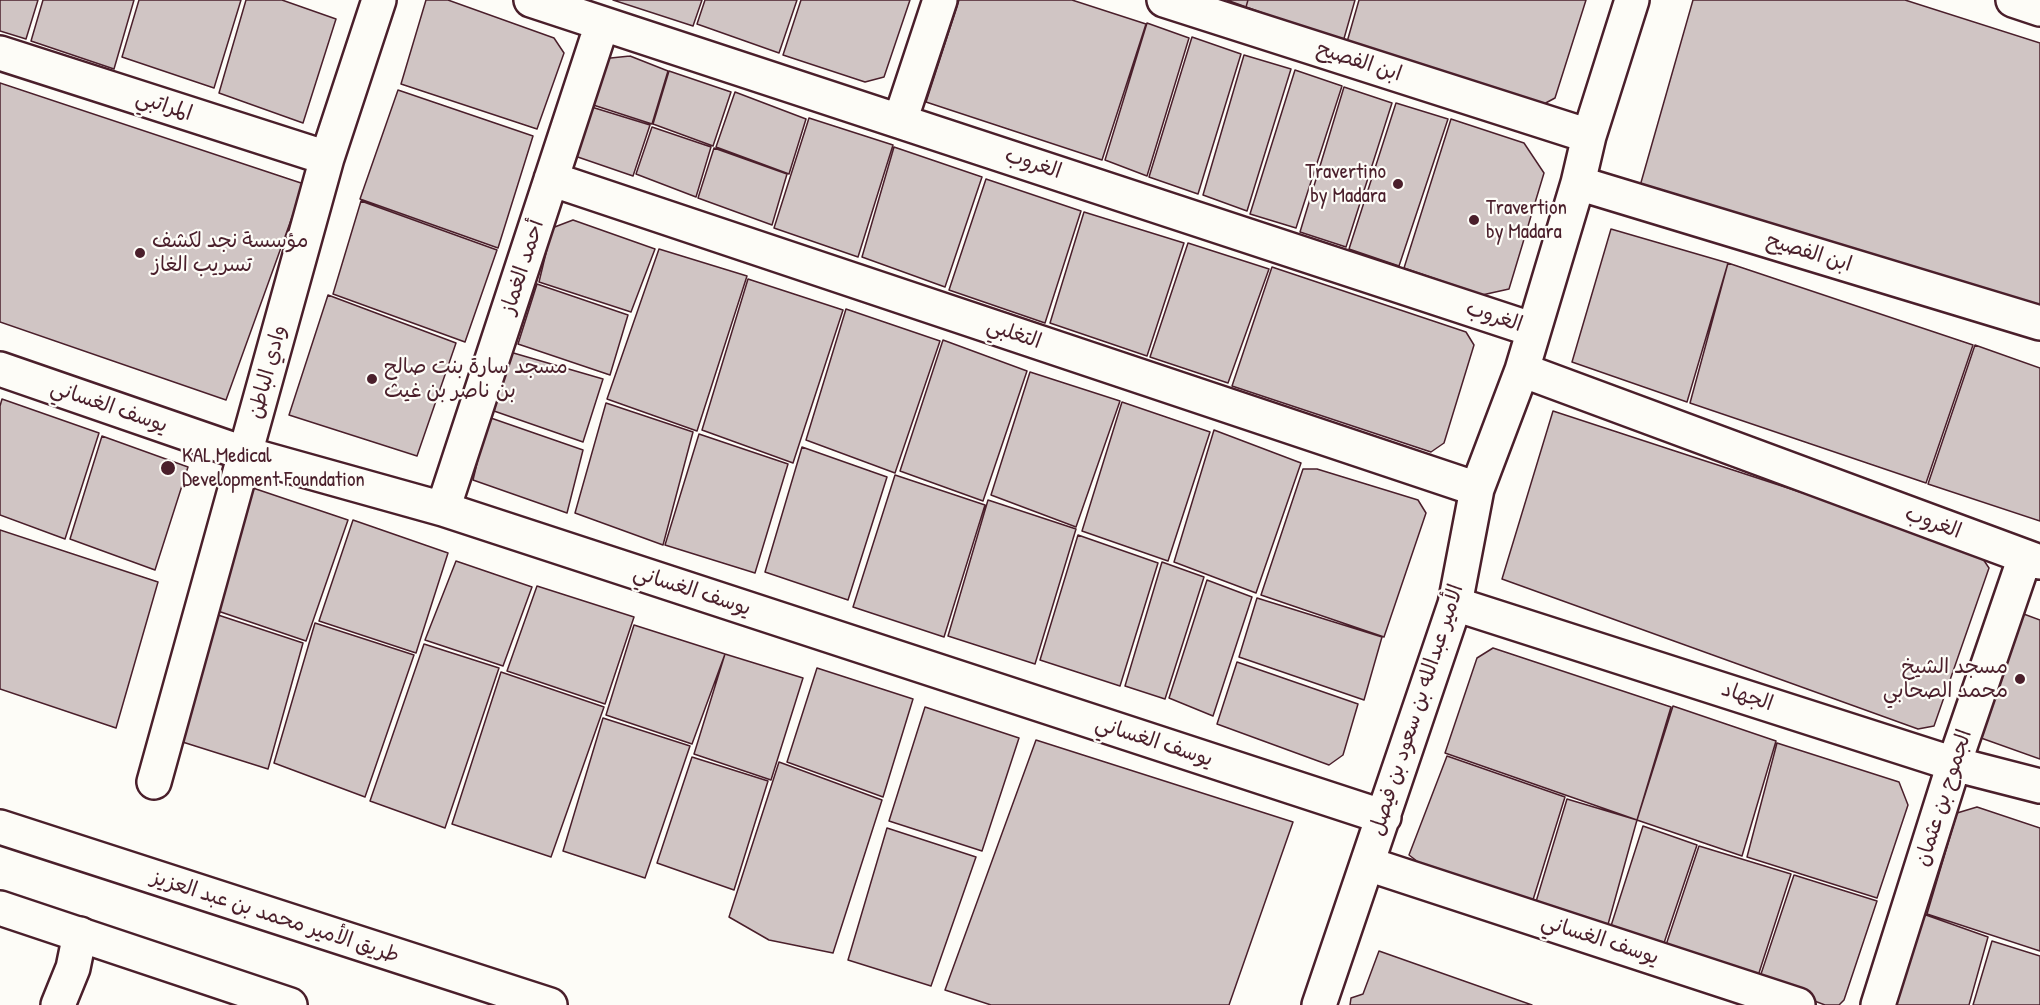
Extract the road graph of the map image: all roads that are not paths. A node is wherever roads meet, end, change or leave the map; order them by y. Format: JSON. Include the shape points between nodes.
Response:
{"nodes":[{"id":1,"x":380,"y":0,"type":"edge"},
{"id":2,"x":531,"y":0,"type":"edge"},
{"id":3,"x":940,"y":0,"type":"edge"},
{"id":4,"x":1164,"y":0,"type":"edge"},
{"id":5,"x":1632,"y":0,"type":"edge"},
{"id":6,"x":2013,"y":0,"type":"edge"},
{"id":7,"x":2040,"y":9,"type":"edge"},
{"id":8,"x":602,"y":24,"type":"junction"},
{"id":9,"x":0,"y":54,"type":"edge"},
{"id":10,"x":900,"y":121,"type":"junction"},
{"id":11,"x":1589,"y":136,"type":"junction"},
{"id":12,"x":327,"y":158,"type":"junction"},
{"id":13,"x":551,"y":179,"type":"junction"},
{"id":14,"x":1578,"y":183,"type":"junction"},
{"id":15,"x":2040,"y":323,"type":"edge"},
{"id":16,"x":1534,"y":330,"type":"junction"},
{"id":17,"x":0,"y":369,"type":"edge"},
{"id":18,"x":1522,"y":370,"type":"junction"},
{"id":19,"x":246,"y":454,"type":"junction"},
{"id":20,"x":1477,"y":489,"type":"junction"},
{"id":21,"x":444,"y":509,"type":"junction"},
{"id":22,"x":2032,"y":560,"type":"edge"},
{"id":23,"x":1455,"y":604,"type":"junction"},
{"id":24,"x":1954,"y":764,"type":"junction"},
{"id":25,"x":154,"y":782,"type":"dead end"},
{"id":26,"x":2040,"y":786,"type":"edge"},
{"id":27,"x":1384,"y":817,"type":"junction"},
{"id":28,"x":0,"y":827,"type":"edge"},
{"id":29,"x":1368,"y":864,"type":"junction"},
{"id":30,"x":0,"y":908,"type":"edge"},
{"id":31,"x":80,"y":934,"type":"junction"},
{"id":32,"x":58,"y":1005,"type":"edge"},
{"id":33,"x":291,"y":1005,"type":"edge"},
{"id":34,"x":550,"y":1005,"type":"edge"},
{"id":35,"x":1319,"y":1005,"type":"edge"},
{"id":36,"x":1798,"y":1005,"type":"edge"},
{"id":37,"x":1878,"y":1005,"type":"edge"}],
"edges":[{"from":1,"to":12,"type":"street","name":"وادي الباطن"},
{"from":2,"to":8,"type":"street","name":"الغروب"},
{"from":3,"to":10,"type":"street"},
{"from":4,"to":11,"type":"street","name":"ابن الفصيح"},
{"from":5,"to":11,"type":"street","name":"الأمير عبدالله بن سعود بن فيصل"},
{"from":6,"to":7,"type":"street"},
{"from":8,"to":10,"type":"street","name":"الغروب"},
{"from":8,"to":13,"type":"street","name":"أحمد الغماز"},
{"from":9,"to":12,"type":"street","name":"المراتبي"},
{"from":10,"to":16,"type":"street","name":"الغروب"},
{"from":11,"to":14,"type":"street","name":"الأمير عبدالله بن سعود بن فيصل"},
{"from":12,"to":19,"type":"street","name":"وادي الباطن"},
{"from":13,"to":20,"type":"street","name":"التغلبي"},
{"from":13,"to":21,"type":"street","name":"أحمد الغماز"},
{"from":14,"to":15,"type":"street","name":"ابن الفصيح"},
{"from":14,"to":16,"type":"street","name":"الأمير عبدالله بن سعود بن فيصل"},
{"from":16,"to":18,"type":"street","name":"الأمير عبدالله بن سعود بن فيصل"},
{"from":17,"to":19,"type":"street","name":"يوسف الغساني"},
{"from":18,"to":20,"type":"street","name":"الأمير عبدالله بن سعود بن فيصل"},
{"from":18,"to":22,"type":"street","name":"الغروب"},
{"from":19,"to":21,"type":"street","name":"يوسف الغساني"},
{"from":19,"to":25,"type":"street","name":"وادي الباطن"},
{"from":20,"to":23,"type":"street","name":"الأمير عبدالله بن سعود بن فيصل"},
{"from":21,"to":27,"type":"street","name":"يوسف الغساني"},
{"from":22,"to":24,"type":"street","name":"الجموح بن عثمان"},
{"from":23,"to":24,"type":"street","name":"الجهاد"},
{"from":23,"to":27,"type":"street","name":"الأمير عبدالله بن سعود بن فيصل"},
{"from":24,"to":26,"type":"street","name":"الجهاد"},
{"from":24,"to":37,"type":"street","name":"الجموح بن عثمان"},
{"from":27,"to":29,"type":"street","name":"الأمير عبدالله بن سعود بن فيصل"},
{"from":28,"to":34,"type":"street","name":"طريق الأمير محمد بن عبد العزيز"},
{"from":29,"to":35,"type":"street","name":"الأمير عبدالله بن سعود بن فيصل"},
{"from":29,"to":36,"type":"street","name":"يوسف الغساني"},
{"from":30,"to":31,"type":"street"},
{"from":31,"to":32,"type":"street","via":[[73,968]]},
{"from":31,"to":33,"type":"street"}]}
